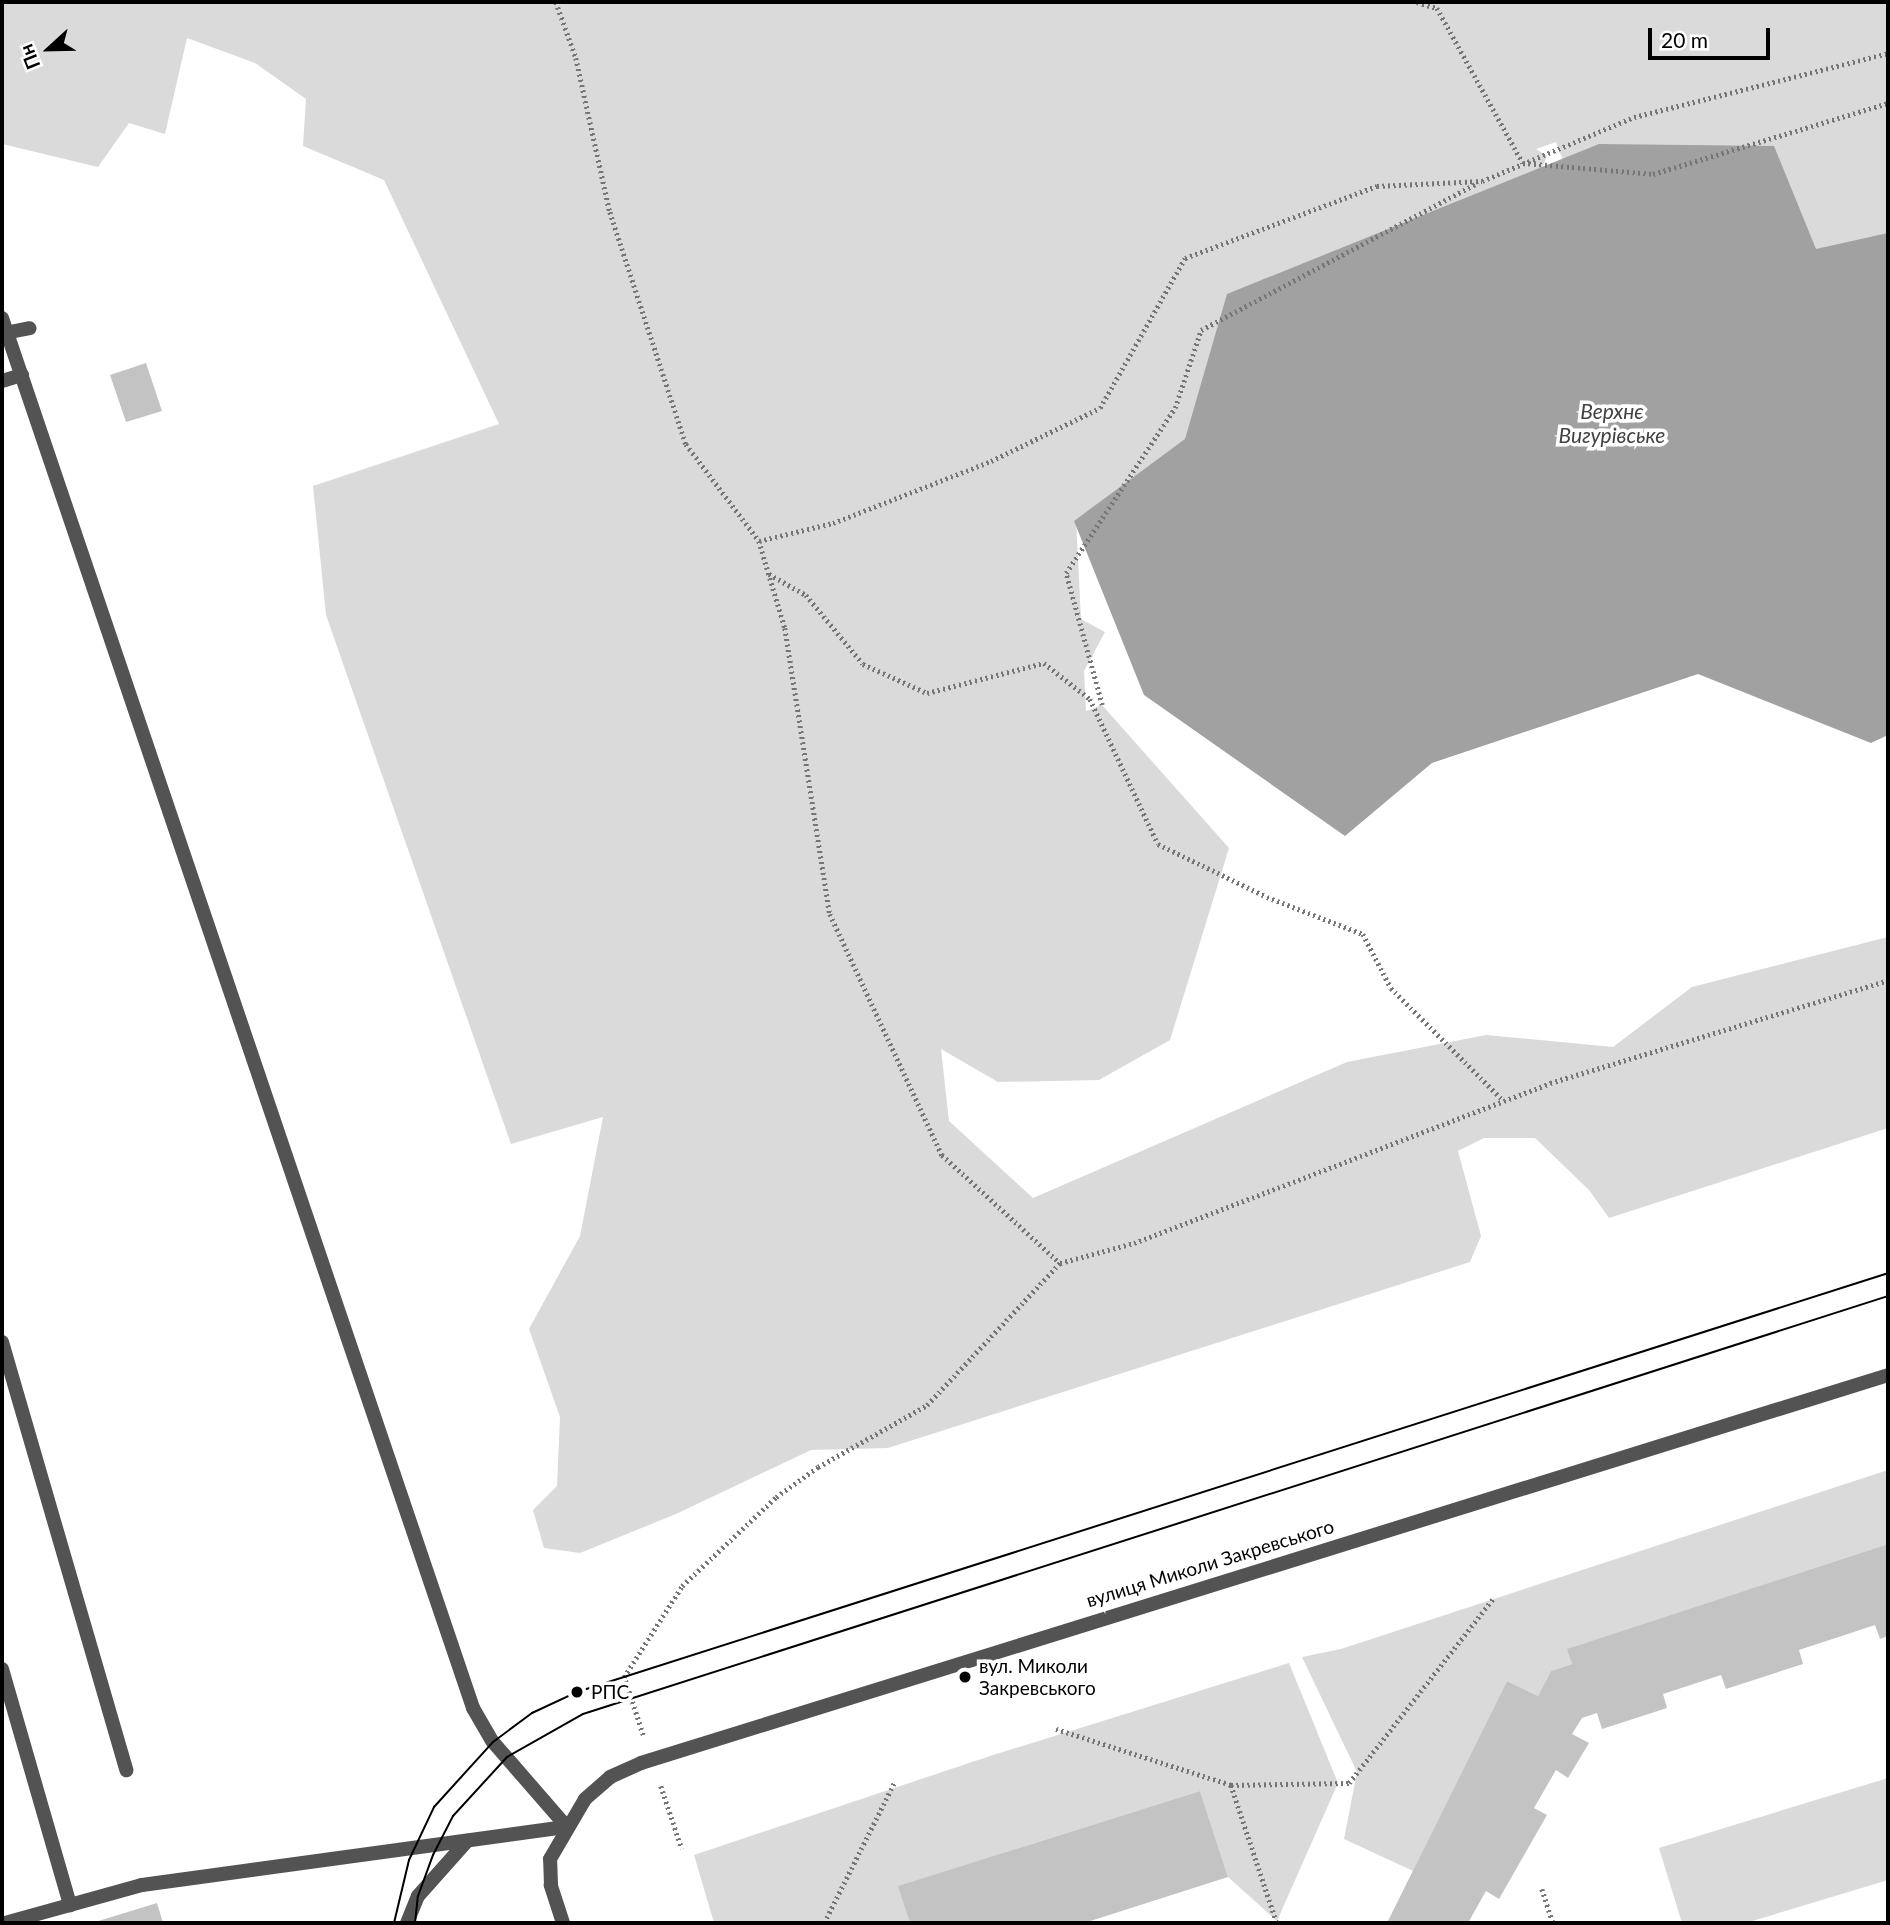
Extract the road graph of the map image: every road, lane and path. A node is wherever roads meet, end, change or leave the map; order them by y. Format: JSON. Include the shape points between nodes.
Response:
{"nodes":[{"id":1,"x":556,"y":2,"type":"edge"},
{"id":2,"x":1417,"y":2,"type":"edge"},
{"id":3,"x":1888,"y":53,"type":"edge"},
{"id":4,"x":1888,"y":103,"type":"edge"},
{"id":5,"x":1523,"y":163,"type":"junction"},
{"id":6,"x":1482,"y":181,"type":"junction"},
{"id":7,"x":2,"y":318,"type":"edge"},
{"id":8,"x":30,"y":328,"type":"dead end"},
{"id":9,"x":5,"y":334,"type":"junction"},
{"id":10,"x":22,"y":376,"type":"junction"},
{"id":11,"x":2,"y":382,"type":"edge"},
{"id":12,"x":759,"y":541,"type":"junction"},
{"id":13,"x":769,"y":574,"type":"junction"},
{"id":14,"x":1102,"y":705,"type":"dead end"},
{"id":15,"x":1888,"y":980,"type":"edge"},
{"id":16,"x":1503,"y":1100,"type":"junction"},
{"id":17,"x":1060,"y":1263,"type":"junction"},
{"id":18,"x":2,"y":1342,"type":"edge"},
{"id":19,"x":1888,"y":1375,"type":"edge"},
{"id":20,"x":1493,"y":1599,"type":"dead end"},
{"id":21,"x":2,"y":1669,"type":"edge"},
{"id":22,"x":1056,"y":1730,"type":"dead end"},
{"id":23,"x":652,"y":1760,"type":"junction"},
{"id":24,"x":126,"y":1770,"type":"dead end"},
{"id":25,"x":895,"y":1781,"type":"dead end"},
{"id":26,"x":1231,"y":1785,"type":"junction"},
{"id":27,"x":567,"y":1827,"type":"junction"},
{"id":28,"x":467,"y":1841,"type":"junction"},
{"id":29,"x":682,"y":1849,"type":"dead end"},
{"id":30,"x":1542,"y":1889,"type":"dead end"},
{"id":31,"x":70,"y":1905,"type":"junction"},
{"id":32,"x":5,"y":1923,"type":"edge"},
{"id":33,"x":407,"y":1923,"type":"edge"},
{"id":34,"x":564,"y":1923,"type":"edge"},
{"id":35,"x":824,"y":1923,"type":"edge"},
{"id":36,"x":1278,"y":1923,"type":"edge"},
{"id":37,"x":1553,"y":1923,"type":"edge"}],
"edges":[{"from":1,"to":12,"type":"path","via":[[576,58],[610,212],[686,444]]},
{"from":2,"to":5,"type":"path","via":[[1437,8]]},
{"from":3,"to":5,"type":"path","via":[[1634,117]]},
{"from":4,"to":5,"type":"path","via":[[1653,174]]},
{"from":5,"to":6,"type":"path"},
{"from":6,"to":12,"type":"path","via":[[1377,186],[1185,258],[1100,408],[991,461],[833,523]]},
{"from":6,"to":14,"type":"path","via":[[1201,331],[1175,408],[1066,573]]},
{"from":7,"to":9,"type":"street"},
{"from":8,"to":9,"type":"street"},
{"from":9,"to":10,"type":"street"},
{"from":10,"to":11,"type":"street"},
{"from":10,"to":27,"type":"street","via":[[473,1708],[493,1742]]},
{"from":12,"to":13,"type":"path"},
{"from":13,"to":16,"type":"path","via":[[806,595],[863,664],[927,693],[1044,663],[1090,699],[1158,844],[1266,897],[1363,934],[1391,988]]},
{"from":13,"to":17,"type":"path","via":[[785,628],[830,914],[942,1155]]},
{"from":15,"to":16,"type":"path"},
{"from":16,"to":17,"type":"path","via":[[1134,1243]]},
{"from":17,"to":23,"type":"path","via":[[927,1405],[818,1467],[776,1497],[682,1586],[624,1677]]},
{"from":18,"to":24,"type":"street"},
{"from":19,"to":23,"type":"street","name":"вулиця Миколи Закревського"},
{"from":20,"to":26,"type":"path","via":[[1349,1783]]},
{"from":21,"to":31,"type":"street"},
{"from":22,"to":26,"type":"path"},
{"from":23,"to":27,"type":"street","name":"вулиця Миколи Закревського","via":[[610,1777],[585,1798]]},
{"from":23,"to":29,"type":"path"},
{"from":25,"to":35,"type":"path"},
{"from":26,"to":36,"type":"path"},
{"from":27,"to":28,"type":"street"},
{"from":27,"to":34,"type":"street","name":"вулиця Миколи Закревського","via":[[550,1859],[551,1885]]},
{"from":28,"to":31,"type":"street","via":[[142,1885]]},
{"from":28,"to":33,"type":"street","via":[[418,1896]]},
{"from":30,"to":37,"type":"path"},
{"from":31,"to":32,"type":"street"}]}
